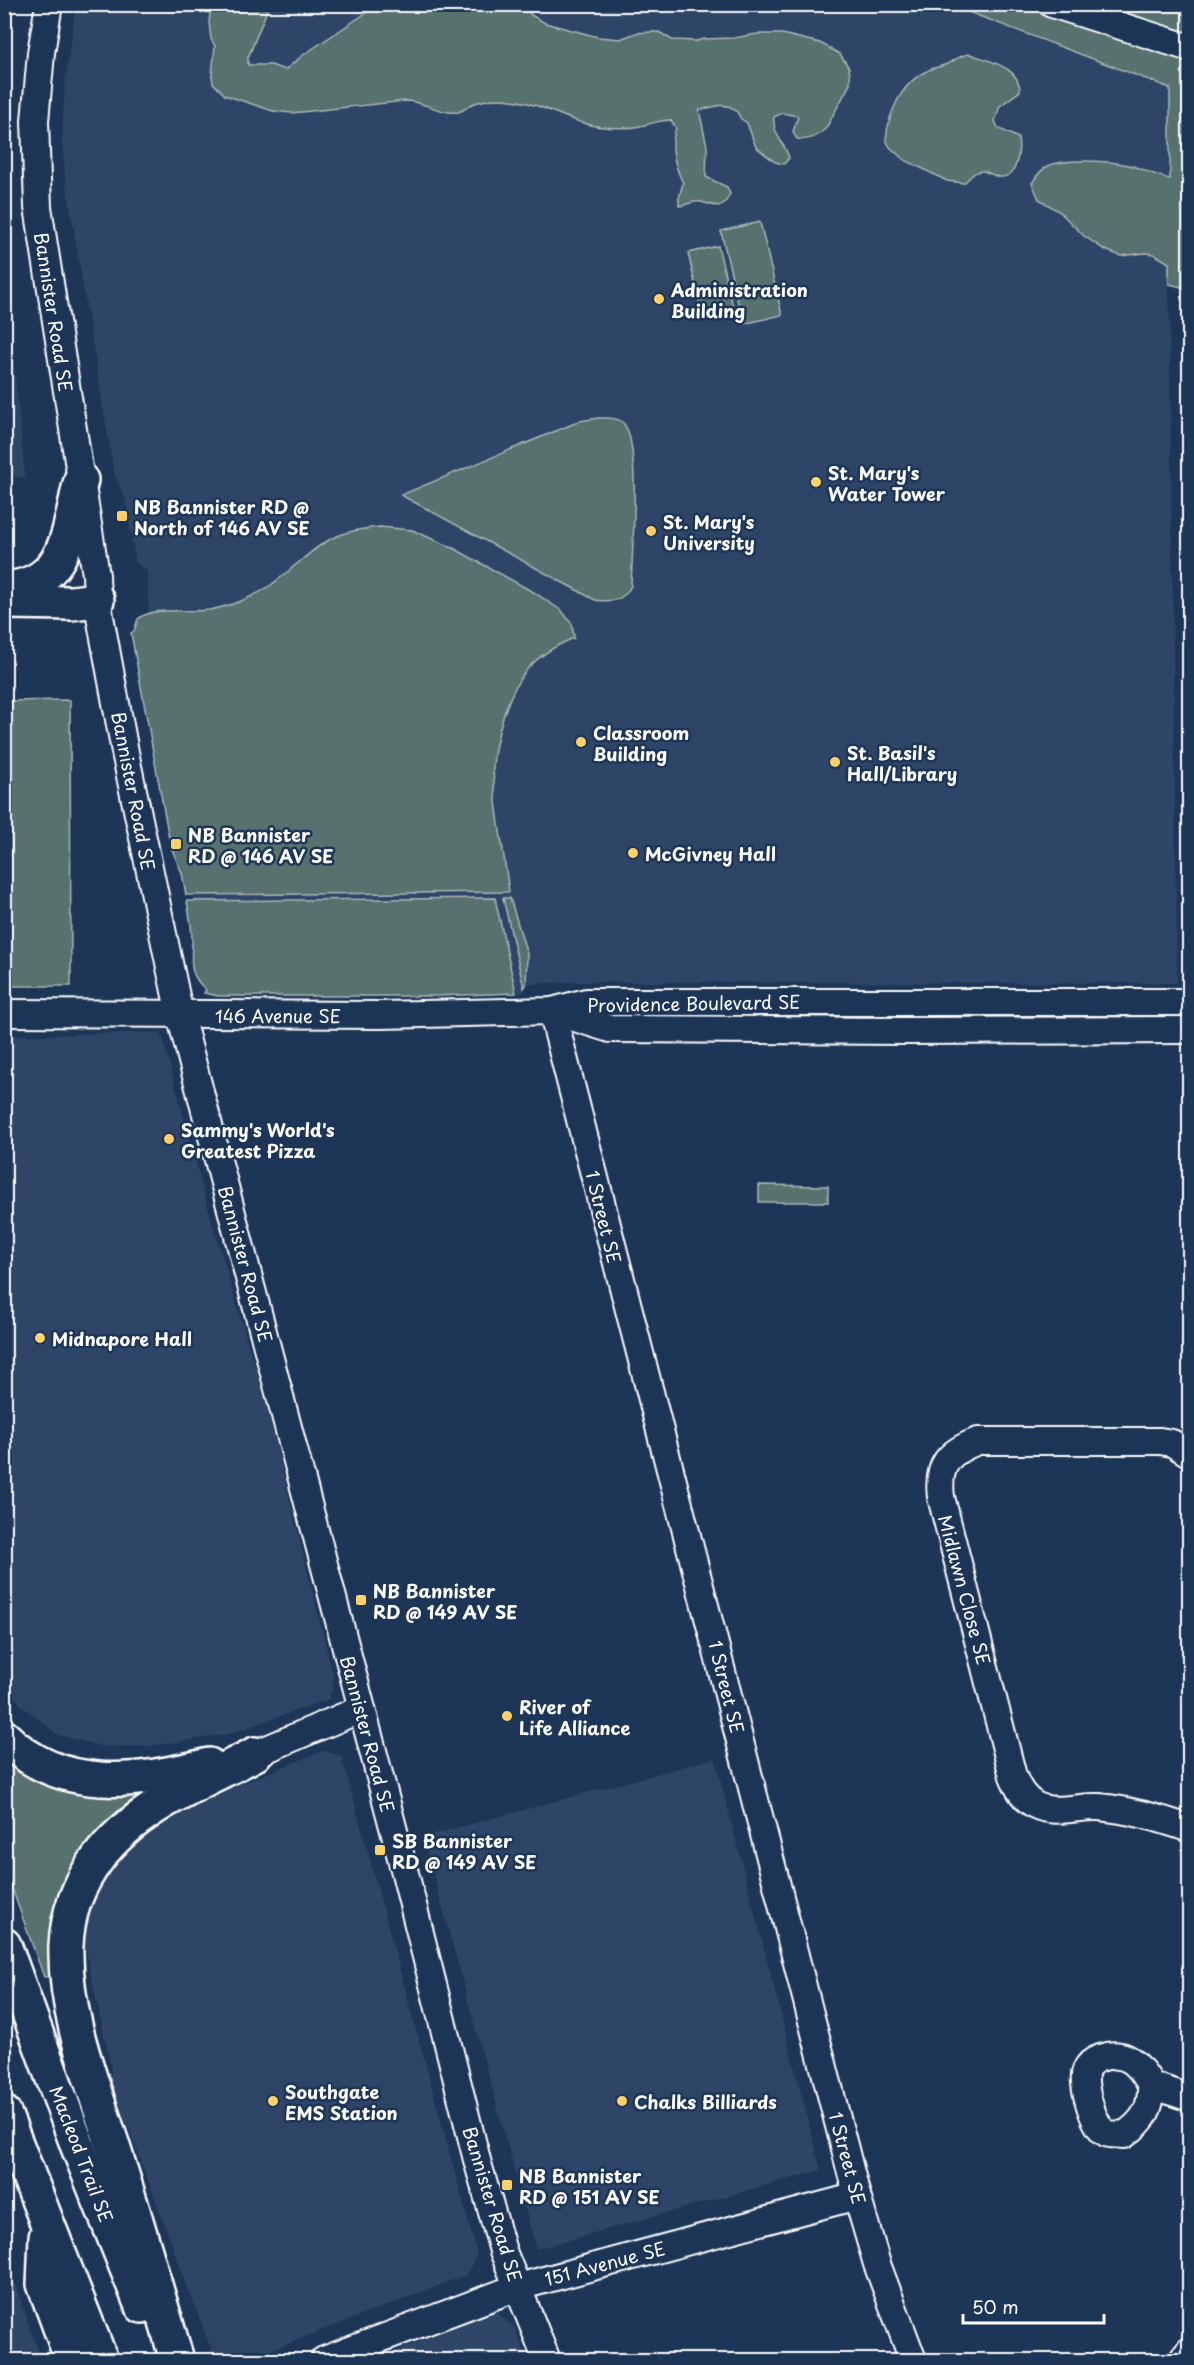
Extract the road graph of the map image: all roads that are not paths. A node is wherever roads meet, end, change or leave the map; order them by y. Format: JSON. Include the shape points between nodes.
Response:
{"nodes":[{"id":1,"x":49,"y":4,"type":"edge"},
{"id":2,"x":1052,"y":4,"type":"edge"},
{"id":3,"x":1190,"y":48,"type":"edge"},
{"id":4,"x":81,"y":480,"type":"junction"},
{"id":5,"x":4,"y":590,"type":"edge"},
{"id":6,"x":98,"y":600,"type":"junction"},
{"id":7,"x":4,"y":602,"type":"edge"},
{"id":8,"x":1190,"y":1002,"type":"edge"},
{"id":9,"x":552,"y":1011,"type":"junction"},
{"id":10,"x":4,"y":1013,"type":"edge"},
{"id":11,"x":180,"y":1015,"type":"junction"},
{"id":12,"x":1190,"y":1030,"type":"edge"},
{"id":13,"x":1190,"y":1454,"type":"edge"},
{"id":14,"x":362,"y":1709,"type":"junction"},
{"id":15,"x":4,"y":1737,"type":"edge"},
{"id":16,"x":255,"y":1754,"type":"junction"},
{"id":17,"x":1190,"y":1828,"type":"edge"},
{"id":18,"x":4,"y":1945,"type":"edge"},
{"id":19,"x":1150,"y":2085,"type":"dead end"},
{"id":20,"x":1190,"y":2098,"type":"edge"},
{"id":21,"x":4,"y":2113,"type":"edge"},
{"id":22,"x":857,"y":2196,"type":"junction"},
{"id":23,"x":46,"y":2223,"type":"junction"},
{"id":24,"x":518,"y":2287,"type":"junction"},
{"id":25,"x":1190,"y":2350,"type":"edge"},
{"id":26,"x":72,"y":2361,"type":"edge"},
{"id":27,"x":101,"y":2361,"type":"edge"},
{"id":28,"x":164,"y":2361,"type":"edge"},
{"id":29,"x":177,"y":2361,"type":"edge"},
{"id":30,"x":324,"y":2361,"type":"edge"},
{"id":31,"x":547,"y":2361,"type":"edge"},
{"id":32,"x":913,"y":2361,"type":"edge"},
{"id":33,"x":1182,"y":2361,"type":"edge"}],
"edges":[{"from":1,"to":4,"type":"street","name":"Bannister Road SE","via":[[35,121],[38,207]]},
{"from":2,"to":3,"type":"street"},
{"from":4,"to":5,"type":"highway","via":[[68,539],[56,564],[32,584]]},
{"from":4,"to":6,"type":"street","name":"Bannister Road SE"},
{"from":6,"to":7,"type":"highway"},
{"from":6,"to":11,"type":"street","name":"Bannister Road SE"},
{"from":8,"to":9,"type":"street","name":"Providence Boulevard SE","via":[[586,1002]]},
{"from":9,"to":11,"type":"street","name":"146 Avenue SE"},
{"from":9,"to":12,"type":"street","name":"Providence Boulevard SE","via":[[610,1029]]},
{"from":9,"to":22,"type":"street","name":"1 Street SE"},
{"from":10,"to":11,"type":"street","name":"146 Avenue SE"},
{"from":11,"to":14,"type":"street","name":"Bannister Road SE"},
{"from":13,"to":17,"type":"street","name":"Midlawn Close SE","via":[[1160,1441],[978,1441],[951,1454],[939,1479],[940,1497],[1019,1790],[1037,1806],[1051,1810],[1109,1809]]},
{"from":14,"to":16,"type":"street"},
{"from":14,"to":24,"type":"street","name":"Bannister Road SE","via":[[477,2160],[503,2251]]},
{"from":15,"to":16,"type":"highway","via":[[41,1765],[104,1780],[168,1775]]},
{"from":16,"to":29,"type":"highway","via":[[124,1829],[86,1876],[68,1928],[69,1983],[81,2047]]},
{"from":18,"to":28,"type":"highway","name":"Macleod Trail SE","via":[[78,2147]]},
{"from":19,"to":20,"type":"street"},
{"from":21,"to":23,"type":"highway"},
{"from":22,"to":24,"type":"street","name":"151 Avenue SE"},
{"from":22,"to":32,"type":"street","name":"1 Street SE"},
{"from":23,"to":26,"type":"highway","via":[[45,2284]]},
{"from":23,"to":27,"type":"highway"},
{"from":24,"to":30,"type":"street","name":"151 Avenue SE"},
{"from":24,"to":31,"type":"street","name":"Bannister Road SE"},
{"from":25,"to":33,"type":"street"}]}
